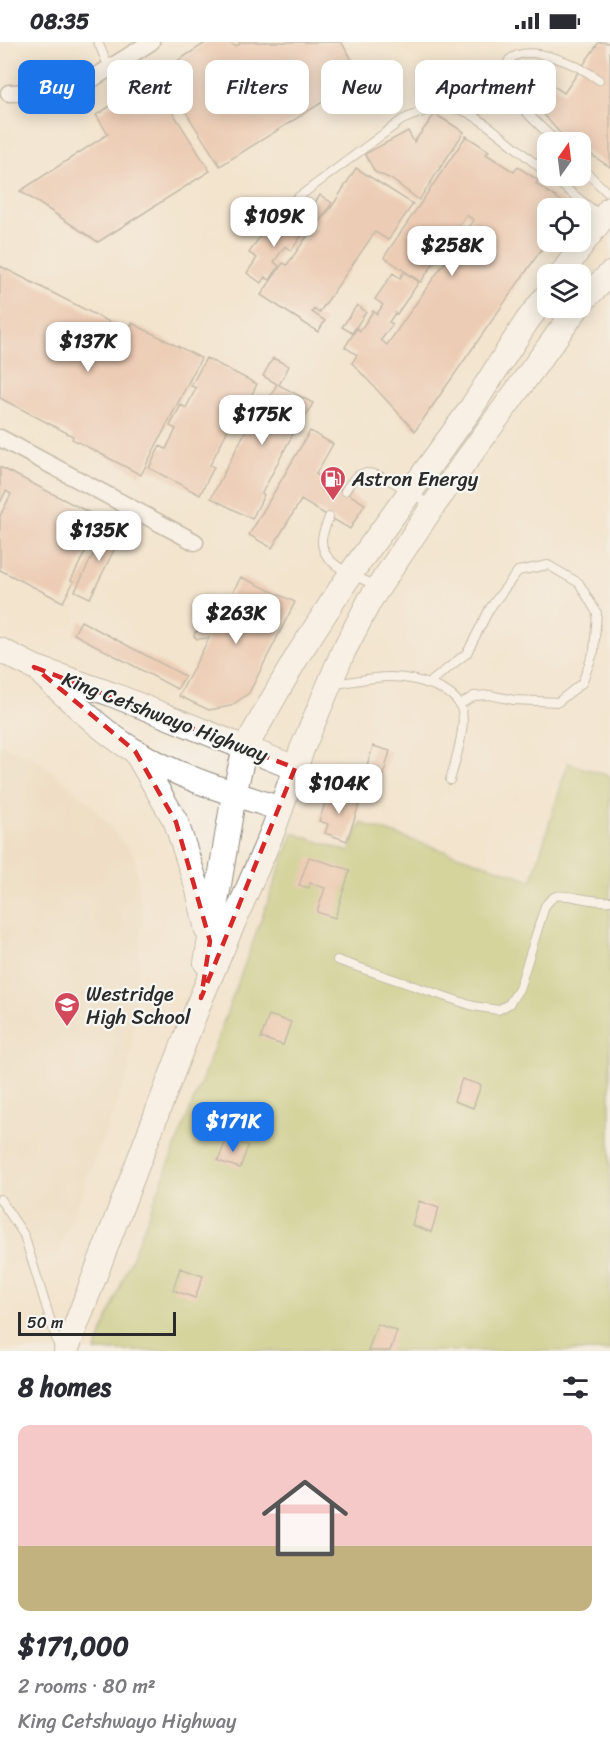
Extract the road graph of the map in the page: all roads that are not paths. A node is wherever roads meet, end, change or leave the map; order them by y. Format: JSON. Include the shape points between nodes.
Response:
{"nodes":[{"id":1,"x":98,"y":42,"type":"edge"},
{"id":2,"x":151,"y":42,"type":"edge"},
{"id":3,"x":123,"y":60,"type":"edge"},
{"id":4,"x":107,"y":64,"type":"edge"},
{"id":5,"x":107,"y":70,"type":"edge"},
{"id":6,"x":599,"y":80,"type":"dead end"},
{"id":7,"x":4,"y":93,"type":"edge"},
{"id":8,"x":548,"y":132,"type":"edge"},
{"id":9,"x":537,"y":166,"type":"edge"},
{"id":10,"x":591,"y":185,"type":"edge"},
{"id":11,"x":565,"y":186,"type":"edge"},
{"id":12,"x":281,"y":210,"type":"dead end"},
{"id":13,"x":609,"y":217,"type":"edge"},
{"id":14,"x":571,"y":264,"type":"edge"},
{"id":15,"x":610,"y":274,"type":"edge"},
{"id":16,"x":591,"y":292,"type":"edge"},
{"id":17,"x":537,"y":308,"type":"edge"},
{"id":18,"x":570,"y":318,"type":"edge"},
{"id":19,"x":0,"y":438,"type":"edge"},
{"id":20,"x":345,"y":491,"type":"dead end"},
{"id":21,"x":409,"y":493,"type":"junction"},
{"id":22,"x":433,"y":506,"type":"junction"},
{"id":23,"x":329,"y":517,"type":"dead end"},
{"id":24,"x":195,"y":542,"type":"dead end"},
{"id":25,"x":351,"y":573,"type":"junction"},
{"id":26,"x":380,"y":586,"type":"junction"},
{"id":27,"x":0,"y":650,"type":"edge"},
{"id":28,"x":34,"y":667,"type":"junction"},
{"id":29,"x":428,"y":684,"type":"junction"},
{"id":30,"x":327,"y":685,"type":"junction"},
{"id":31,"x":459,"y":705,"type":"junction"},
{"id":32,"x":245,"y":748,"type":"junction"},
{"id":33,"x":135,"y":751,"type":"junction"},
{"id":34,"x":295,"y":768,"type":"junction"},
{"id":35,"x":450,"y":780,"type":"dead end"},
{"id":36,"x":234,"y":794,"type":"junction"},
{"id":37,"x":281,"y":809,"type":"junction"},
{"id":38,"x":610,"y":901,"type":"edge"},
{"id":39,"x":210,"y":941,"type":"junction"},
{"id":40,"x":337,"y":960,"type":"dead end"},
{"id":41,"x":201,"y":998,"type":"junction"},
{"id":42,"x":0,"y":1198,"type":"edge"},
{"id":43,"x":60,"y":1351,"type":"edge"},
{"id":44,"x":66,"y":1351,"type":"edge"}],
"edges":[{"from":1,"to":4,"type":"lane"},
{"from":2,"to":3,"type":"street"},
{"from":5,"to":7,"type":"street","via":[[65,91]]},
{"from":6,"to":8,"type":"lane","via":[[570,58],[542,46],[527,44],[513,51],[504,74],[508,90]]},
{"from":9,"to":12,"type":"lane","via":[[460,110],[425,110],[402,120]]},
{"from":10,"to":13,"type":"lane"},
{"from":11,"to":13,"type":"lane"},
{"from":13,"to":14,"type":"main road"},
{"from":15,"to":16,"type":"main road"},
{"from":17,"to":21,"type":"main road"},
{"from":18,"to":22,"type":"main road"},
{"from":19,"to":24,"type":"street"},
{"from":20,"to":21,"type":"lane","via":[[355,477],[364,473],[376,474]]},
{"from":21,"to":22,"type":"lane"},
{"from":21,"to":25,"type":"main road"},
{"from":22,"to":26,"type":"main road"},
{"from":23,"to":25,"type":"lane","via":[[321,538],[323,552],[328,560]]},
{"from":25,"to":26,"type":"lane"},
{"from":25,"to":32,"type":"main road"},
{"from":26,"to":30,"type":"main road"},
{"from":27,"to":28,"type":"main road","name":"King Cetshwayo Highway"},
{"from":28,"to":32,"type":"main road","name":"King Cetshwayo Highway"},
{"from":28,"to":33,"type":"main road","name":"King Cetshwayo Highway","via":[[95,722]]},
{"from":29,"to":30,"type":"lane","via":[[391,677]]},
{"from":29,"to":31,"type":"lane","via":[[448,692]]},
{"from":29,"to":31,"type":"lane","via":[[467,653],[490,608],[518,571],[548,565],[579,583],[597,613],[594,651],[582,683],[558,702],[489,695],[474,696]]},
{"from":30,"to":34,"type":"main road"},
{"from":31,"to":35,"type":"lane","via":[[461,736]]},
{"from":32,"to":34,"type":"main road","name":"King Cetshwayo Highway"},
{"from":32,"to":36,"type":"main road"},
{"from":33,"to":36,"type":"main road","name":"King Cetshwayo Highway","via":[[183,776]]},
{"from":33,"to":39,"type":"main road","via":[[176,822]]},
{"from":34,"to":37,"type":"main road"},
{"from":36,"to":37,"type":"main road","name":"King Cetshwayo Highway"},
{"from":36,"to":39,"type":"main road"},
{"from":37,"to":41,"type":"main road"},
{"from":38,"to":40,"type":"lane","via":[[589,902],[559,895],[551,899],[545,906],[519,989],[509,1004],[498,1010],[472,1006]]},
{"from":39,"to":41,"type":"main road"},
{"from":41,"to":44,"type":"main road"},
{"from":42,"to":43,"type":"lane","via":[[24,1235]]}]}
